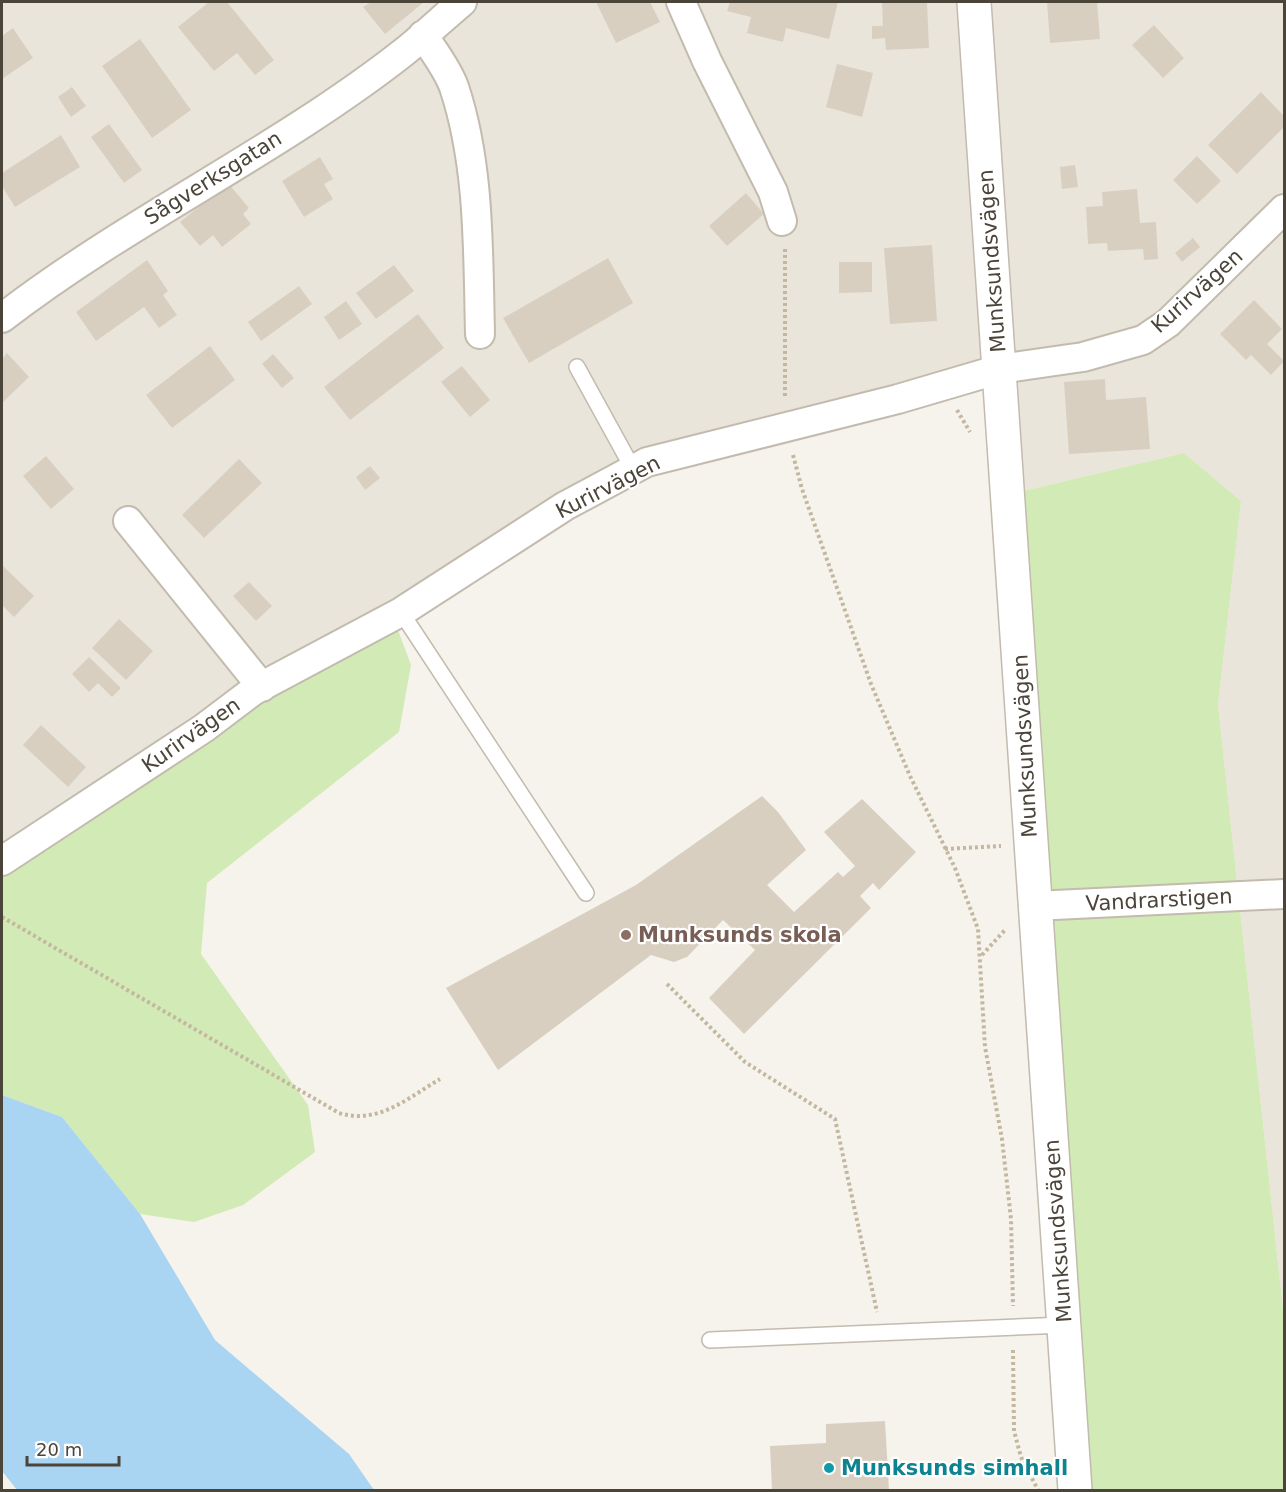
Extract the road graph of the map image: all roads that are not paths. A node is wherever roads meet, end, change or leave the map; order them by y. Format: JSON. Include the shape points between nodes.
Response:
{"nodes":[{"id":1,"x":462,"y":2,"type":"edge"},
{"id":2,"x":681,"y":2,"type":"edge"},
{"id":3,"x":974,"y":2,"type":"edge"},
{"id":4,"x":423,"y":35,"type":"junction"},
{"id":5,"x":1284,"y":209,"type":"edge"},
{"id":6,"x":782,"y":221,"type":"road end"},
{"id":7,"x":2,"y":318,"type":"edge"},
{"id":8,"x":480,"y":334,"type":"dead end"},
{"id":9,"x":577,"y":367,"type":"dead end"},
{"id":10,"x":1000,"y":369,"type":"junction"},
{"id":11,"x":633,"y":469,"type":"junction"},
{"id":12,"x":129,"y":521,"type":"dead end"},
{"id":13,"x":401,"y":612,"type":"junction"},
{"id":14,"x":262,"y":687,"type":"junction"},
{"id":15,"x":2,"y":861,"type":"edge"},
{"id":16,"x":586,"y":893,"type":"dead end"},
{"id":17,"x":1284,"y":894,"type":"edge"},
{"id":18,"x":1034,"y":906,"type":"junction"},
{"id":19,"x":1064,"y":1325,"type":"junction"},
{"id":20,"x":710,"y":1340,"type":"dead end"},
{"id":21,"x":1075,"y":1491,"type":"edge"}],
"edges":[{"from":1,"to":4,"type":"street","name":"Sågverksgatan"},
{"from":2,"to":6,"type":"street","via":[[772,192]]},
{"from":3,"to":10,"type":"street","name":"Munksundsvägen"},
{"from":4,"to":7,"type":"street","name":"Sågverksgatan","via":[[294,128],[104,246]]},
{"from":4,"to":8,"type":"street","via":[[453,86],[467,143],[474,185]]},
{"from":5,"to":10,"type":"street","name":"Kurirvägen","via":[[1168,323],[1143,340],[1083,357]]},
{"from":9,"to":11,"type":"lane"},
{"from":10,"to":11,"type":"street","name":"Kurirvägen","via":[[898,399],[647,462]]},
{"from":10,"to":18,"type":"street","name":"Munksundsvägen"},
{"from":11,"to":13,"type":"street","name":"Kurirvägen","via":[[565,506]]},
{"from":12,"to":14,"type":"street"},
{"from":13,"to":14,"type":"street","name":"Kurirvägen"},
{"from":13,"to":16,"type":"lane"},
{"from":14,"to":15,"type":"street","name":"Kurirvägen"},
{"from":17,"to":18,"type":"street","name":"Vandrarstigen"},
{"from":18,"to":19,"type":"street","name":"Munksundsvägen"},
{"from":19,"to":20,"type":"lane"},
{"from":19,"to":21,"type":"street","name":"Munksundsvägen"}]}
